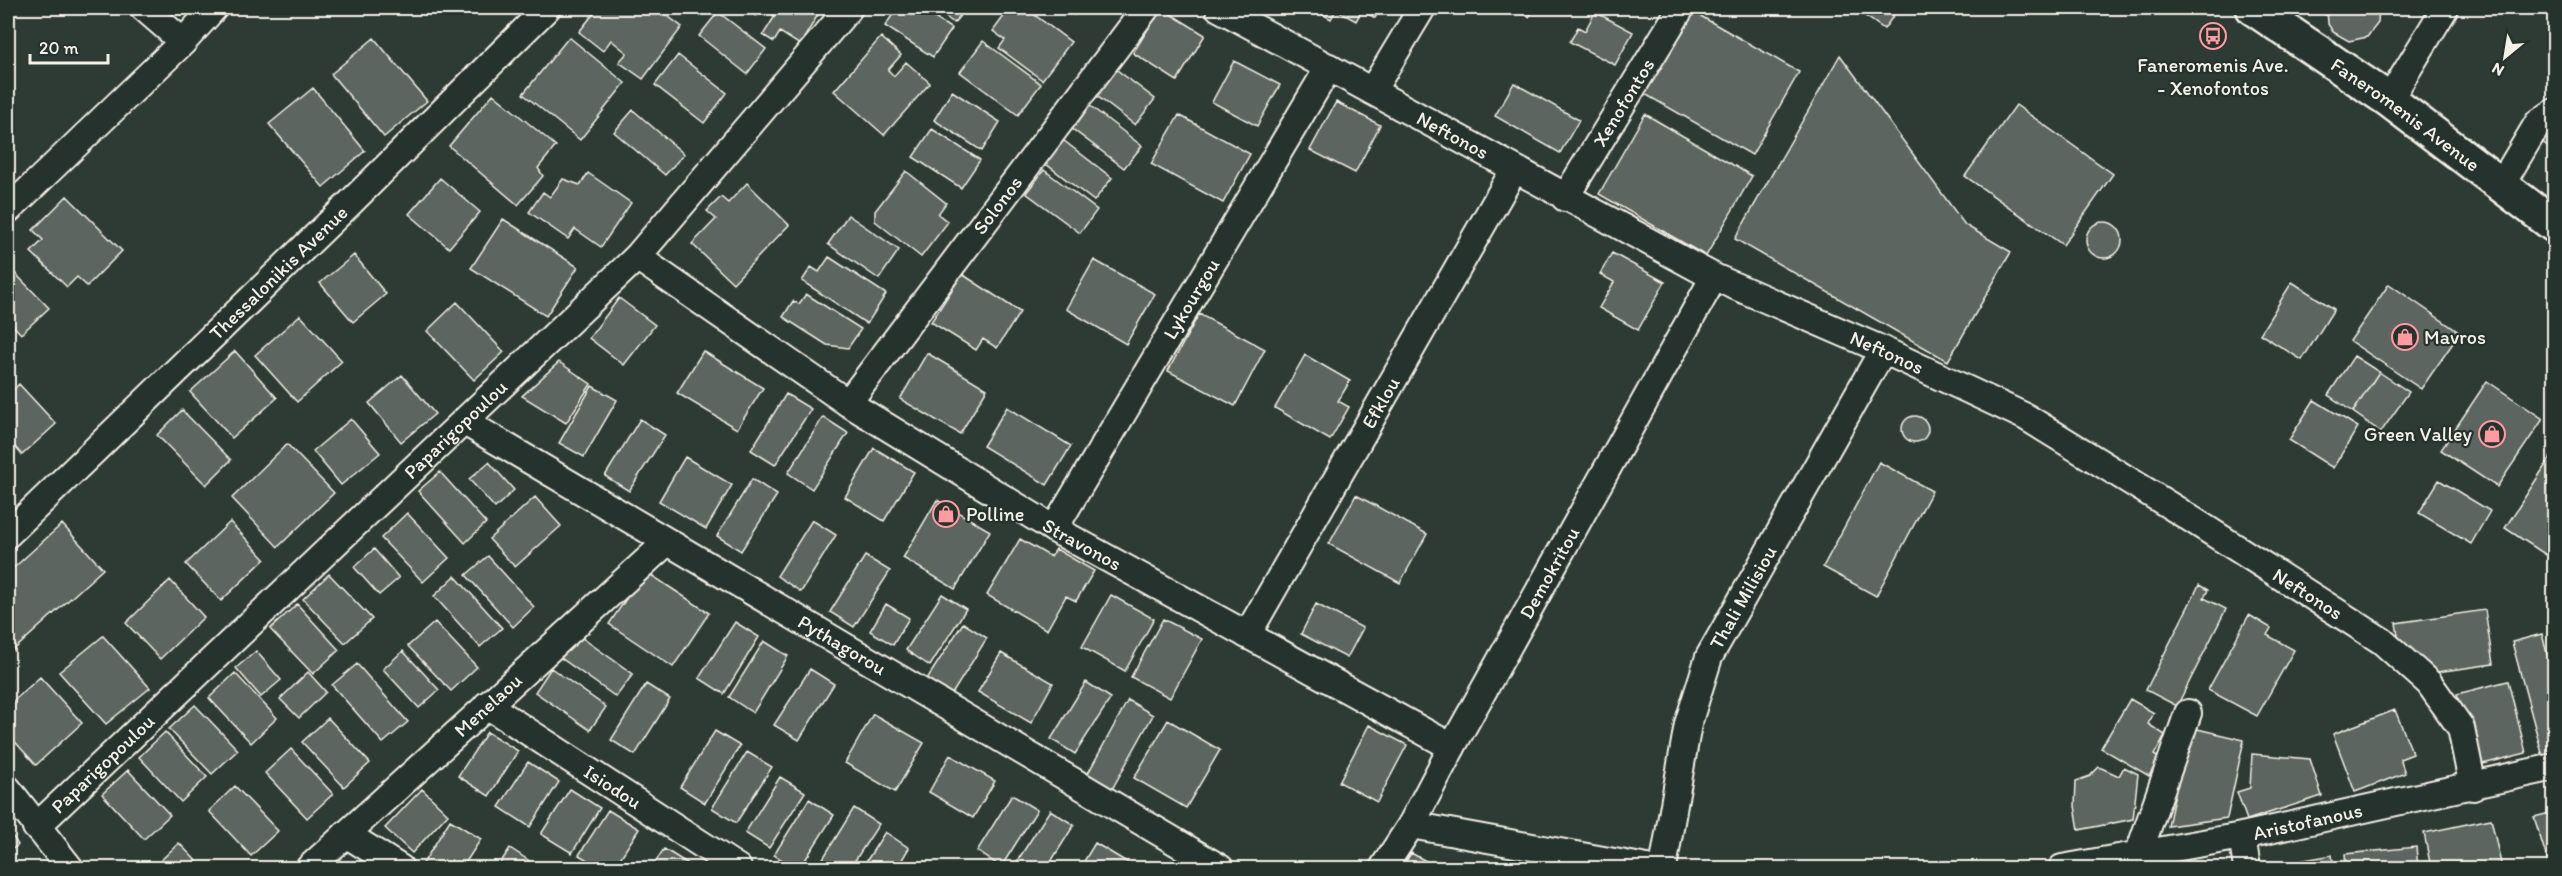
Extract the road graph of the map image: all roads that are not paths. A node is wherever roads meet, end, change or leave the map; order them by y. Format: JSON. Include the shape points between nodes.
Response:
{"nodes":[{"id":1,"x":144,"y":8,"type":"edge"},
{"id":2,"x":214,"y":8,"type":"edge"},
{"id":3,"x":547,"y":8,"type":"edge"},
{"id":4,"x":849,"y":8,"type":"edge"},
{"id":5,"x":1146,"y":8,"type":"edge"},
{"id":6,"x":1219,"y":8,"type":"edge"},
{"id":7,"x":1422,"y":8,"type":"edge"},
{"id":8,"x":1682,"y":8,"type":"edge"},
{"id":9,"x":2253,"y":8,"type":"edge"},
{"id":10,"x":2445,"y":8,"type":"edge"},
{"id":11,"x":183,"y":42,"type":"junction"},
{"id":12,"x":1329,"y":67,"type":"junction"},
{"id":13,"x":1372,"y":91,"type":"junction"},
{"id":14,"x":2389,"y":100,"type":"junction"},
{"id":15,"x":2554,"y":112,"type":"edge"},
{"id":16,"x":1515,"y":170,"type":"junction"},
{"id":17,"x":2501,"y":185,"type":"junction"},
{"id":18,"x":1565,"y":198,"type":"junction"},
{"id":19,"x":12,"y":199,"type":"edge"},
{"id":20,"x":2554,"y":225,"type":"edge"},
{"id":21,"x":637,"y":257,"type":"junction"},
{"id":22,"x":1714,"y":277,"type":"junction"},
{"id":23,"x":1883,"y":350,"type":"junction"},
{"id":24,"x":848,"y":403,"type":"junction"},
{"id":25,"x":465,"y":422,"type":"junction"},
{"id":26,"x":12,"y":521,"type":"edge"},
{"id":27,"x":1054,"y":529,"type":"junction"},
{"id":28,"x":667,"y":542,"type":"junction"},
{"id":29,"x":1247,"y":635,"type":"junction"},
{"id":30,"x":487,"y":705,"type":"junction"},
{"id":31,"x":2188,"y":713,"type":"dead end"},
{"id":32,"x":1452,"y":747,"type":"junction"},
{"id":33,"x":2554,"y":767,"type":"edge"},
{"id":34,"x":2473,"y":787,"type":"junction"},
{"id":35,"x":8,"y":789,"type":"edge"},
{"id":36,"x":1411,"y":825,"type":"junction"},
{"id":37,"x":36,"y":827,"type":"junction"},
{"id":38,"x":346,"y":834,"type":"junction"},
{"id":39,"x":2242,"y":836,"type":"junction"},
{"id":40,"x":2138,"y":855,"type":"junction"},
{"id":41,"x":66,"y":867,"type":"edge"},
{"id":42,"x":309,"y":868,"type":"edge"},
{"id":43,"x":400,"y":868,"type":"edge"},
{"id":44,"x":738,"y":868,"type":"edge"},
{"id":45,"x":1220,"y":868,"type":"edge"},
{"id":46,"x":1383,"y":868,"type":"edge"},
{"id":47,"x":1647,"y":868,"type":"edge"},
{"id":48,"x":1663,"y":868,"type":"edge"},
{"id":49,"x":2064,"y":868,"type":"edge"},
{"id":50,"x":2247,"y":868,"type":"edge"}],
"edges":[{"from":1,"to":11,"type":"street"},
{"from":2,"to":11,"type":"street"},
{"from":3,"to":26,"type":"street","name":"Thessalonikis Avenue","via":[[338,214]]},
{"from":4,"to":21,"type":"street","name":"Paparigopoulou"},
{"from":5,"to":24,"type":"street","name":"Solonos"},
{"from":6,"to":12,"type":"street","name":"Neftonos"},
{"from":7,"to":13,"type":"street"},
{"from":8,"to":18,"type":"street","name":"Xenofontos"},
{"from":9,"to":14,"type":"main road","name":"Faneromenis Avenue"},
{"from":10,"to":14,"type":"street"},
{"from":11,"to":19,"type":"street"},
{"from":12,"to":13,"type":"street","name":"Neftonos"},
{"from":12,"to":27,"type":"street","name":"Lykourgou"},
{"from":13,"to":16,"type":"street","name":"Neftonos"},
{"from":14,"to":17,"type":"main road","name":"Faneromenis Avenue"},
{"from":15,"to":17,"type":"street","via":[[2538,123]]},
{"from":16,"to":18,"type":"street","name":"Neftonos"},
{"from":16,"to":29,"type":"street","name":"Efklou"},
{"from":17,"to":20,"type":"main road","name":"Faneromenis Avenue"},
{"from":18,"to":22,"type":"street","name":"Neftonos"},
{"from":21,"to":24,"type":"street","name":"Stravonos"},
{"from":21,"to":25,"type":"street","name":"Paparigopoulou"},
{"from":22,"to":23,"type":"street","name":"Neftonos"},
{"from":22,"to":32,"type":"street","name":"Demokritou"},
{"from":23,"to":34,"type":"street","name":"Neftonos","via":[[2026,417],[2382,641],[2429,683],[2461,728]]},
{"from":23,"to":48,"type":"street","name":"Thali Milisiou","via":[[1709,657],[1688,724]]},
{"from":24,"to":27,"type":"street","name":"Stravonos"},
{"from":25,"to":28,"type":"street","name":"Pythagorou"},
{"from":25,"to":37,"type":"street","name":"Paparigopoulou"},
{"from":27,"to":29,"type":"street","name":"Stravonos"},
{"from":28,"to":30,"type":"street","name":"Menelaou"},
{"from":28,"to":45,"type":"street","name":"Pythagorou"},
{"from":29,"to":32,"type":"street","name":"Stravonos"},
{"from":30,"to":38,"type":"street","name":"Menelaou"},
{"from":30,"to":44,"type":"street","name":"Isiodou"},
{"from":31,"to":40,"type":"street"},
{"from":32,"to":36,"type":"street","name":"Demokritou"},
{"from":33,"to":34,"type":"street","name":"Aristofanous"},
{"from":34,"to":39,"type":"street","name":"Aristofanous"},
{"from":35,"to":37,"type":"street"},
{"from":36,"to":46,"type":"street","name":"Demokritou"},
{"from":36,"to":47,"type":"street"},
{"from":37,"to":41,"type":"street"},
{"from":38,"to":42,"type":"street","name":"Menelaou"},
{"from":38,"to":43,"type":"street"},
{"from":39,"to":40,"type":"street","name":"Aristofanous"},
{"from":39,"to":50,"type":"street"},
{"from":40,"to":49,"type":"street","name":"Aristofanous"}]}
